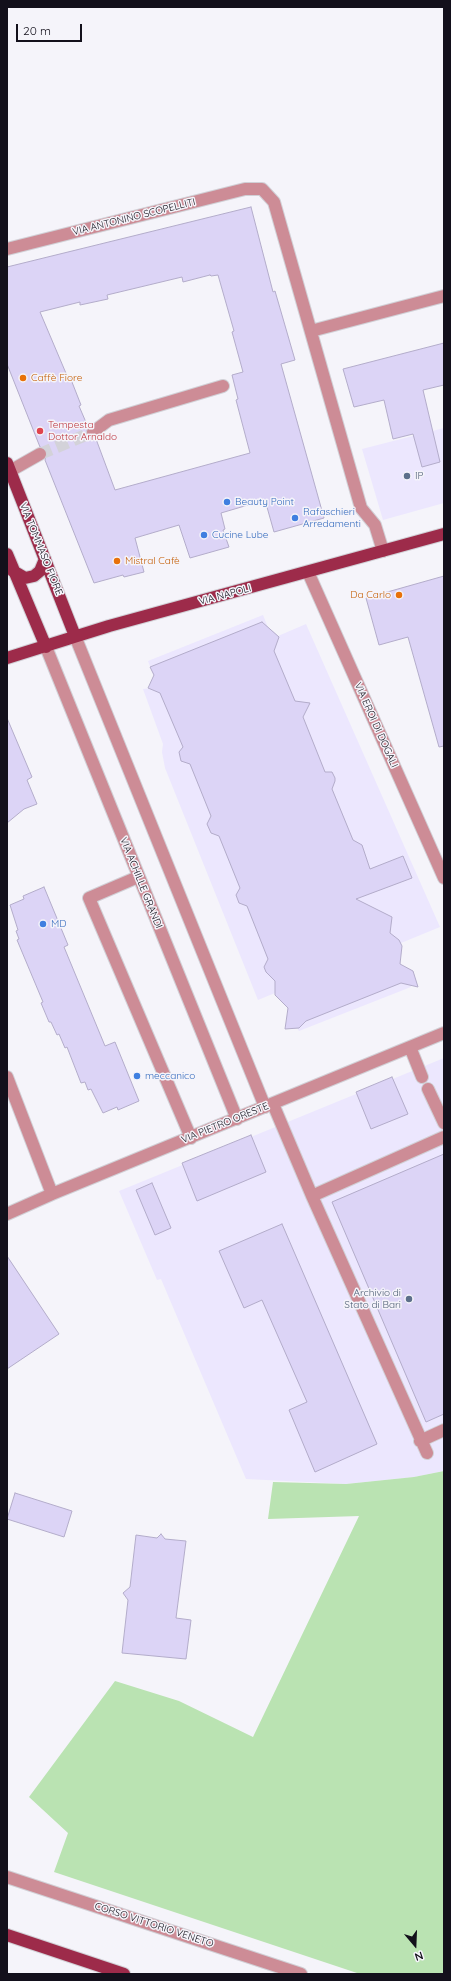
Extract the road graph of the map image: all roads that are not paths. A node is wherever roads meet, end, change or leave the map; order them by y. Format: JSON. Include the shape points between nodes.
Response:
{"nodes":[{"id":1,"x":7,"y":249,"type":"edge"},
{"id":2,"x":444,"y":296,"type":"edge"},
{"id":3,"x":311,"y":331,"type":"junction"},
{"id":4,"x":223,"y":386,"type":"dead end"},
{"id":5,"x":93,"y":432,"type":"tunnel mouth"},
{"id":6,"x":40,"y":454,"type":"tunnel mouth"},
{"id":7,"x":9,"y":467,"type":"edge"},
{"id":8,"x":444,"y":534,"type":"edge"},
{"id":9,"x":383,"y":551,"type":"junction"},
{"id":10,"x":7,"y":554,"type":"edge"},
{"id":11,"x":45,"y":559,"type":"junction"},
{"id":12,"x":14,"y":571,"type":"junction"},
{"id":13,"x":308,"y":572,"type":"junction"},
{"id":14,"x":76,"y":636,"type":"junction"},
{"id":15,"x":46,"y":647,"type":"junction"},
{"id":16,"x":7,"y":658,"type":"edge"},
{"id":17,"x":138,"y":877,"type":"junction"},
{"id":18,"x":444,"y":878,"type":"edge"},
{"id":19,"x":444,"y":1033,"type":"edge"},
{"id":20,"x":410,"y":1047,"type":"junction"},
{"id":21,"x":7,"y":1077,"type":"edge"},
{"id":22,"x":422,"y":1077,"type":"dead end"},
{"id":23,"x":428,"y":1089,"type":"dead end"},
{"id":24,"x":269,"y":1105,"type":"junction"},
{"id":25,"x":237,"y":1119,"type":"junction"},
{"id":26,"x":444,"y":1123,"type":"edge"},
{"id":27,"x":444,"y":1137,"type":"edge"},
{"id":28,"x":191,"y":1138,"type":"junction"},
{"id":29,"x":52,"y":1194,"type":"junction"},
{"id":30,"x":312,"y":1196,"type":"junction"},
{"id":31,"x":7,"y":1214,"type":"edge"},
{"id":32,"x":444,"y":1430,"type":"edge"},
{"id":33,"x":420,"y":1441,"type":"junction"},
{"id":34,"x":427,"y":1454,"type":"dead end"},
{"id":35,"x":7,"y":1877,"type":"edge"},
{"id":36,"x":7,"y":1935,"type":"edge"},
{"id":37,"x":124,"y":1974,"type":"edge"},
{"id":38,"x":300,"y":1974,"type":"edge"}],
"edges":[{"from":1,"to":3,"type":"street","name":"VIA ANTONINO SCOPELLITI","via":[[246,189],[262,189],[274,202]]},
{"from":2,"to":3,"type":"street"},
{"from":3,"to":9,"type":"street","via":[[361,508],[375,525]]},
{"from":4,"to":5,"type":"street","via":[[109,420]]},
{"from":6,"to":7,"type":"street"},
{"from":7,"to":11,"type":"main road","name":"VIA TOMMASO FIORE"},
{"from":8,"to":9,"type":"main road","name":"VIA NAPOLI"},
{"from":9,"to":13,"type":"main road","name":"VIA NAPOLI"},
{"from":10,"to":12,"type":"main road"},
{"from":11,"to":12,"type":"main road","via":[[40,571],[34,576],[25,578]]},
{"from":11,"to":14,"type":"main road","name":"VIA TOMMASO FIORE"},
{"from":12,"to":15,"type":"main road"},
{"from":13,"to":14,"type":"main road","name":"VIA NAPOLI"},
{"from":13,"to":18,"type":"street","name":"VIA EROI DI DOGALI"},
{"from":14,"to":15,"type":"main road","name":"VIA NAPOLI"},
{"from":14,"to":24,"type":"street"},
{"from":15,"to":16,"type":"main road","name":"VIA NAPOLI"},
{"from":15,"to":17,"type":"street","name":"VIA ACHILLE GRANDI"},
{"from":17,"to":25,"type":"street","name":"VIA ACHILLE GRANDI"},
{"from":17,"to":28,"type":"street","via":[[89,898]]},
{"from":19,"to":20,"type":"street","name":"VIA PIETRO ORESTE"},
{"from":20,"to":22,"type":"street"},
{"from":20,"to":24,"type":"street","name":"VIA PIETRO ORESTE"},
{"from":21,"to":29,"type":"street"},
{"from":23,"to":26,"type":"street"},
{"from":24,"to":25,"type":"street","name":"VIA PIETRO ORESTE"},
{"from":24,"to":30,"type":"street"},
{"from":25,"to":28,"type":"street","name":"VIA PIETRO ORESTE"},
{"from":27,"to":30,"type":"street"},
{"from":28,"to":29,"type":"street","name":"VIA PIETRO ORESTE"},
{"from":29,"to":31,"type":"street","name":"VIA PIETRO ORESTE"},
{"from":30,"to":33,"type":"street"},
{"from":32,"to":33,"type":"street"},
{"from":33,"to":34,"type":"street"},
{"from":35,"to":38,"type":"street","name":"CORSO VITTORIO VENETO"},
{"from":36,"to":37,"type":"main road"}]}
